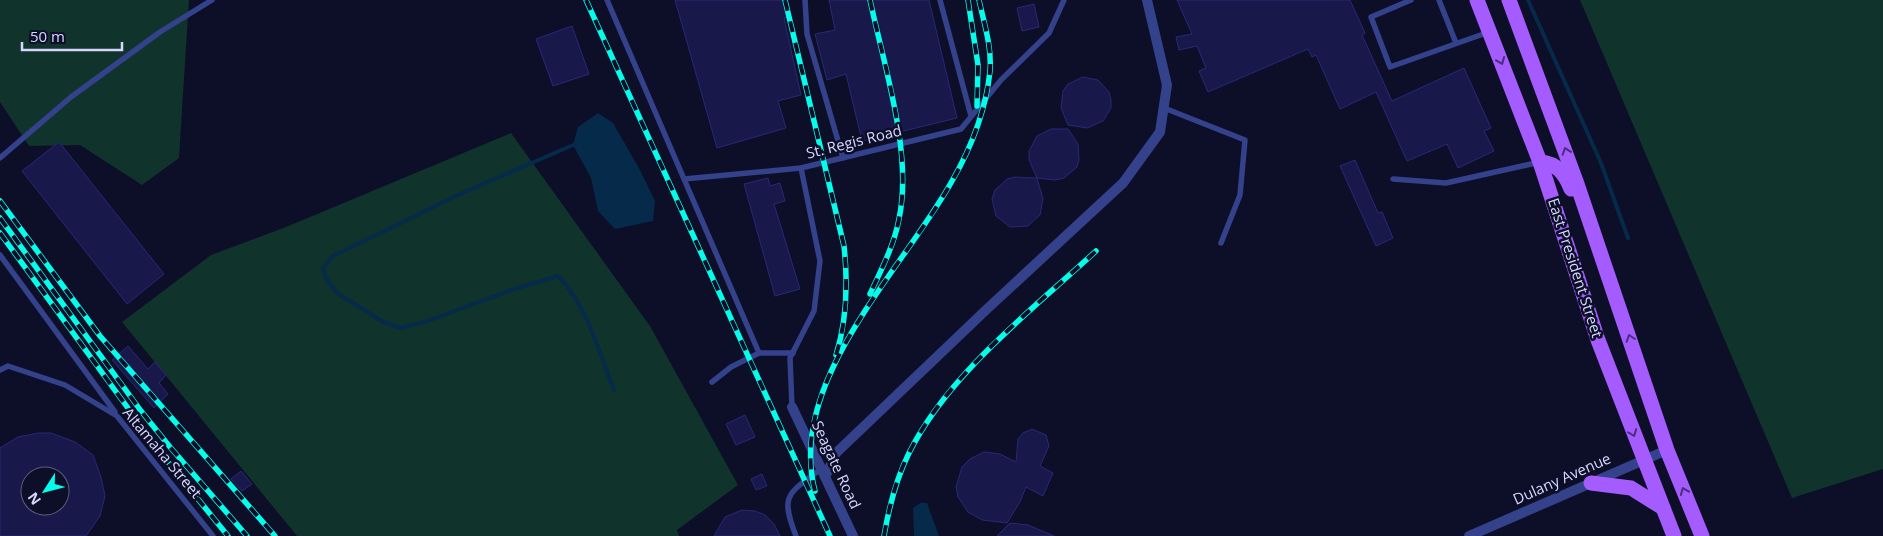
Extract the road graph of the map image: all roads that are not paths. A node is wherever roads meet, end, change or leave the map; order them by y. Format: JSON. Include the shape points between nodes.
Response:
{"nodes":[{"id":1,"x":212,"y":0,"type":"edge"},
{"id":2,"x":607,"y":0,"type":"edge"},
{"id":3,"x":805,"y":0,"type":"edge"},
{"id":4,"x":940,"y":0,"type":"edge"},
{"id":5,"x":1064,"y":0,"type":"edge"},
{"id":6,"x":1147,"y":0,"type":"edge"},
{"id":7,"x":1411,"y":0,"type":"edge"},
{"id":8,"x":1439,"y":0,"type":"edge"},
{"id":9,"x":1477,"y":0,"type":"edge"},
{"id":10,"x":1509,"y":0,"type":"edge"},
{"id":11,"x":1489,"y":32,"type":"junction"},
{"id":12,"x":1456,"y":43,"type":"junction"},
{"id":13,"x":1164,"y":108,"type":"junction"},
{"id":14,"x":971,"y":116,"type":"junction"},
{"id":15,"x":0,"y":158,"type":"edge"},
{"id":16,"x":843,"y":158,"type":"junction"},
{"id":17,"x":1540,"y":162,"type":"junction"},
{"id":18,"x":801,"y":168,"type":"junction"},
{"id":19,"x":1393,"y":179,"type":"dead end"},
{"id":20,"x":684,"y":180,"type":"junction"},
{"id":21,"x":1222,"y":243,"type":"dead end"},
{"id":22,"x":0,"y":255,"type":"edge"},
{"id":23,"x":1603,"y":258,"type":"junction"},
{"id":24,"x":759,"y":353,"type":"junction"},
{"id":25,"x":793,"y":353,"type":"junction"},
{"id":26,"x":0,"y":370,"type":"edge"},
{"id":27,"x":712,"y":382,"type":"dead end"},
{"id":28,"x":792,"y":407,"type":"joint"},
{"id":29,"x":117,"y":416,"type":"junction"},
{"id":30,"x":1667,"y":450,"type":"junction"},
{"id":31,"x":1643,"y":460,"type":"junction"},
{"id":32,"x":824,"y":472,"type":"junction"},
{"id":33,"x":1591,"y":483,"type":"junction"},
{"id":34,"x":1663,"y":508,"type":"junction"},
{"id":35,"x":213,"y":536,"type":"edge"},
{"id":36,"x":796,"y":536,"type":"edge"},
{"id":37,"x":853,"y":536,"type":"edge"},
{"id":38,"x":1469,"y":536,"type":"edge"},
{"id":39,"x":1674,"y":536,"type":"edge"},
{"id":40,"x":1702,"y":536,"type":"edge"}],
"edges":[{"from":1,"to":15,"type":"lane","via":[[160,32],[71,97]]},
{"from":2,"to":20,"type":"lane"},
{"from":3,"to":16,"type":"lane","via":[[807,34]]},
{"from":4,"to":14,"type":"lane"},
{"from":5,"to":14,"type":"lane","name":"St. Regis Road","via":[[1049,33],[1001,80]]},
{"from":6,"to":13,"type":"street","via":[[1167,84]]},
{"from":7,"to":12,"type":"lane","via":[[1371,16],[1390,67]]},
{"from":8,"to":12,"type":"lane"},
{"from":9,"to":11,"type":"main road","name":"East President Street"},
{"from":23,"to":10,"type":"main road","name":"East President Street","one_way":true},
{"from":11,"to":12,"type":"lane"},
{"from":11,"to":17,"type":"main road","name":"East President Street","one_way":true},
{"from":13,"to":21,"type":"lane","via":[[1245,140],[1240,195]]},
{"from":13,"to":32,"type":"street","via":[[1160,132],[1123,183],[836,453]]},
{"from":14,"to":16,"type":"lane","name":"St. Regis Road","via":[[961,129]]},
{"from":16,"to":18,"type":"lane","name":"St. Regis Road"},
{"from":17,"to":19,"type":"lane","via":[[1446,183]]},
{"from":17,"to":23,"type":"main road","via":[[1553,164],[1567,179]]},
{"from":17,"to":31,"type":"main road","name":"East President Street","one_way":true,"via":[[1598,340]]},
{"from":18,"to":20,"type":"lane"},
{"from":18,"to":25,"type":"lane","name":"St. Regis Road","via":[[820,261],[814,311]]},
{"from":20,"to":24,"type":"lane"},
{"from":22,"to":29,"type":"lane"},
{"from":30,"to":23,"type":"main road","name":"East President Street","one_way":true},
{"from":24,"to":25,"type":"lane"},
{"from":24,"to":27,"type":"lane","via":[[731,367]]},
{"from":25,"to":28,"type":"lane","name":"St. Regis Road","via":[[790,358]]},
{"from":26,"to":29,"type":"lane","name":"Altamaha Street","via":[[8,366],[65,385]]},
{"from":28,"to":32,"type":"street","name":"Seagate Road"},
{"from":29,"to":35,"type":"lane","name":"Altamaha Street"},
{"from":30,"to":31,"type":"street","name":"Dulany Avenue"},
{"from":40,"to":30,"type":"main road","name":"East President Street","one_way":true},
{"from":31,"to":33,"type":"street","name":"Dulany Avenue"},
{"from":31,"to":34,"type":"main road","name":"East President Street"},
{"from":32,"to":36,"type":"lane","via":[[791,492],[786,511]]},
{"from":32,"to":37,"type":"street","name":"Seagate Road"},
{"from":33,"to":34,"type":"main road","via":[[1631,488]]},
{"from":33,"to":38,"type":"street","name":"Dulany Avenue"},
{"from":34,"to":39,"type":"main road","name":"East President Street"}]}
